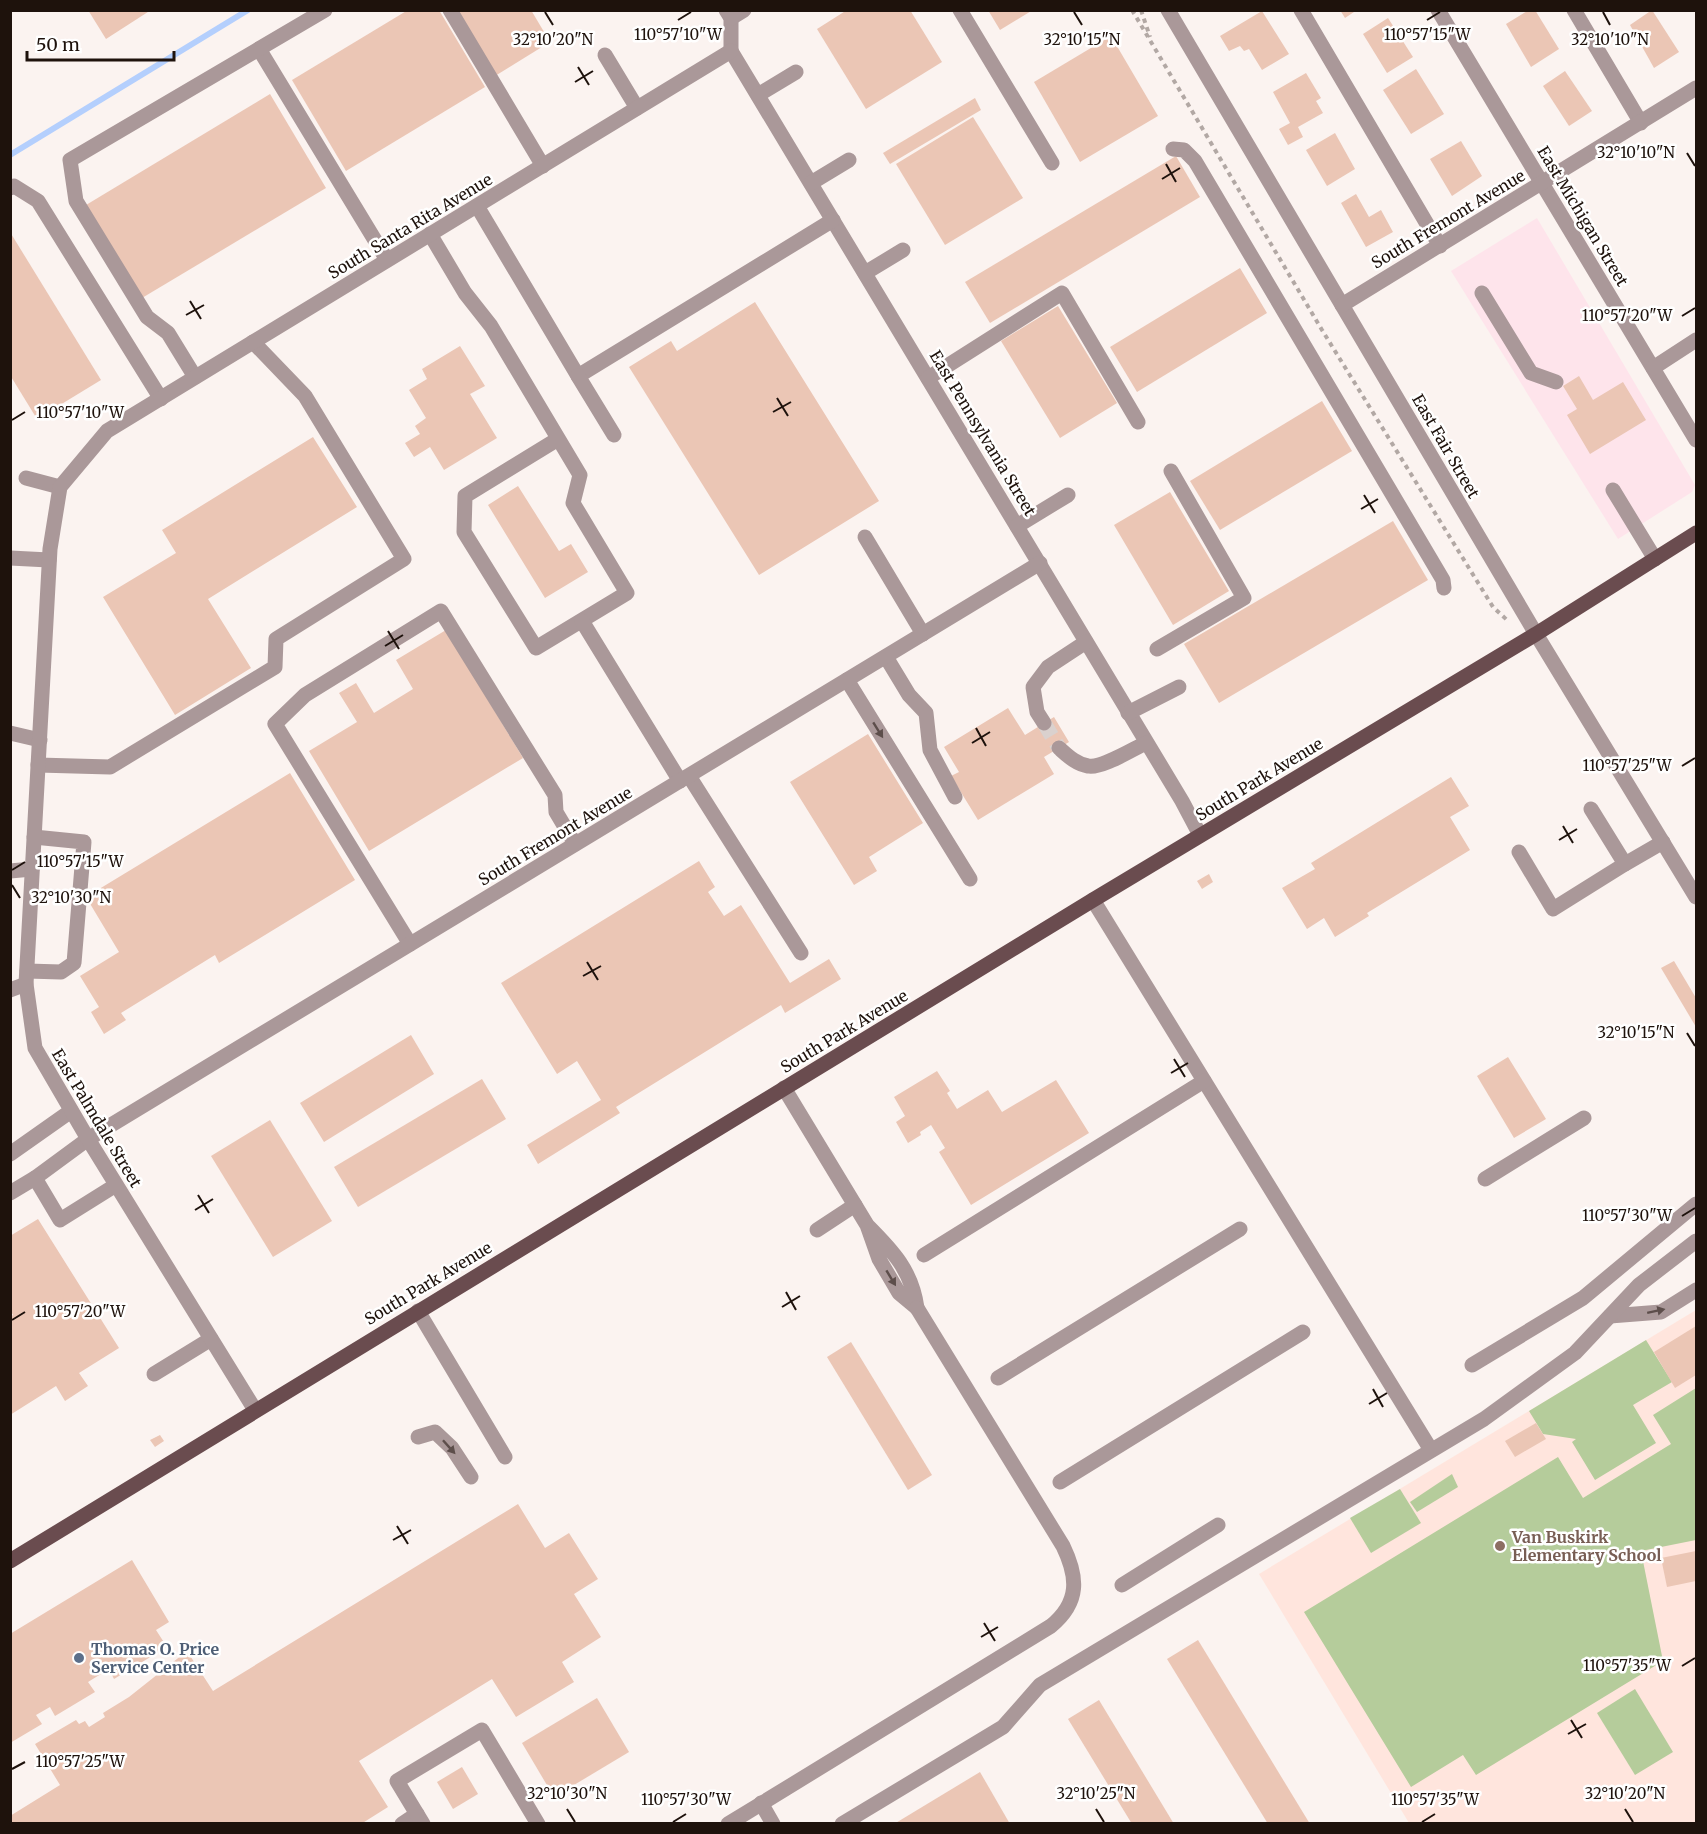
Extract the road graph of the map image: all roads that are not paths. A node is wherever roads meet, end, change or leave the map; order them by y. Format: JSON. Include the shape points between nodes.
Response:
{"nodes":[{"id":1,"x":325,"y":10,"type":"edge"},
{"id":2,"x":450,"y":10,"type":"edge"},
{"id":3,"x":960,"y":10,"type":"edge"},
{"id":4,"x":1168,"y":10,"type":"edge"},
{"id":5,"x":1301,"y":10,"type":"edge"},
{"id":6,"x":1438,"y":10,"type":"edge"},
{"id":7,"x":1574,"y":10,"type":"edge"},
{"id":8,"x":734,"y":13,"type":"edge"},
{"id":9,"x":259,"y":49,"type":"junction"},
{"id":10,"x":731,"y":51,"type":"junction"},
{"id":11,"x":605,"y":55,"type":"dead end"},
{"id":12,"x":796,"y":72,"type":"dead end"},
{"id":13,"x":1696,"y":88,"type":"edge"},
{"id":14,"x":758,"y":95,"type":"junction"},
{"id":15,"x":637,"y":108,"type":"junction"},
{"id":16,"x":1641,"y":123,"type":"junction"},
{"id":17,"x":1173,"y":149,"type":"dead end"},
{"id":18,"x":849,"y":160,"type":"dead end"},
{"id":19,"x":1052,"y":163,"type":"dead end"},
{"id":20,"x":543,"y":166,"type":"junction"},
{"id":21,"x":811,"y":183,"type":"junction"},
{"id":22,"x":1542,"y":183,"type":"junction"},
{"id":23,"x":10,"y":188,"type":"edge"},
{"id":24,"x":477,"y":206,"type":"junction"},
{"id":25,"x":833,"y":220,"type":"junction"},
{"id":26,"x":430,"y":234,"type":"junction"},
{"id":27,"x":1440,"y":246,"type":"junction"},
{"id":28,"x":903,"y":250,"type":"dead end"},
{"id":29,"x":387,"y":260,"type":"junction"},
{"id":30,"x":865,"y":273,"type":"junction"},
{"id":31,"x":1482,"y":293,"type":"dead end"},
{"id":32,"x":1342,"y":305,"type":"junction"},
{"id":33,"x":1696,"y":340,"type":"edge"},
{"id":34,"x":253,"y":342,"type":"junction"},
{"id":35,"x":1653,"y":368,"type":"junction"},
{"id":36,"x":578,"y":376,"type":"junction"},
{"id":37,"x":195,"y":377,"type":"junction"},
{"id":38,"x":928,"y":378,"type":"junction"},
{"id":39,"x":1556,"y":382,"type":"dead end"},
{"id":40,"x":161,"y":399,"type":"junction"},
{"id":41,"x":1138,"y":422,"type":"dead end"},
{"id":42,"x":614,"y":435,"type":"dead end"},
{"id":43,"x":558,"y":439,"type":"junction"},
{"id":44,"x":1696,"y":440,"type":"edge"},
{"id":45,"x":1171,"y":471,"type":"dead end"},
{"id":46,"x":26,"y":478,"type":"dead end"},
{"id":47,"x":60,"y":487,"type":"junction"},
{"id":48,"x":1614,"y":490,"type":"dead end"},
{"id":49,"x":1068,"y":495,"type":"dead end"},
{"id":50,"x":1017,"y":526,"type":"junction"},
{"id":51,"x":1696,"y":533,"type":"edge"},
{"id":52,"x":865,"y":537,"type":"dead end"},
{"id":53,"x":10,"y":558,"type":"edge"},
{"id":54,"x":1655,"y":559,"type":"junction"},
{"id":55,"x":50,"y":560,"type":"junction"},
{"id":56,"x":1040,"y":563,"type":"junction"},
{"id":57,"x":1444,"y":588,"type":"dead end"},
{"id":58,"x":582,"y":621,"type":"junction"},
{"id":59,"x":924,"y":634,"type":"junction"},
{"id":60,"x":1536,"y":634,"type":"junction"},
{"id":61,"x":1086,"y":642,"type":"junction"},
{"id":62,"x":1157,"y":649,"type":"dead end"},
{"id":63,"x":886,"y":657,"type":"junction"},
{"id":64,"x":847,"y":680,"type":"junction"},
{"id":65,"x":1179,"y":687,"type":"dead end"},
{"id":66,"x":1128,"y":713,"type":"junction"},
{"id":67,"x":1044,"y":723,"type":"tunnel mouth"},
{"id":68,"x":10,"y":733,"type":"edge"},
{"id":69,"x":39,"y":740,"type":"junction"},
{"id":70,"x":1146,"y":743,"type":"junction"},
{"id":71,"x":1059,"y":748,"type":"tunnel mouth"},
{"id":72,"x":38,"y":765,"type":"junction"},
{"id":73,"x":685,"y":778,"type":"junction"},
{"id":74,"x":955,"y":797,"type":"dead end"},
{"id":75,"x":1591,"y":808,"type":"dead end"},
{"id":76,"x":1200,"y":835,"type":"junction"},
{"id":77,"x":34,"y":837,"type":"junction"},
{"id":78,"x":1663,"y":842,"type":"junction"},
{"id":79,"x":575,"y":844,"type":"junction"},
{"id":80,"x":1520,"y":852,"type":"dead end"},
{"id":81,"x":1624,"y":864,"type":"junction"},
{"id":82,"x":32,"y":869,"type":"junction"},
{"id":83,"x":10,"y":871,"type":"edge"},
{"id":84,"x":970,"y":879,"type":"dead end"},
{"id":85,"x":1696,"y":897,"type":"edge"},
{"id":86,"x":1093,"y":900,"type":"junction"},
{"id":87,"x":410,"y":945,"type":"junction"},
{"id":88,"x":801,"y":953,"type":"dead end"},
{"id":89,"x":26,"y":978,"type":"junction"},
{"id":90,"x":10,"y":990,"type":"edge"},
{"id":91,"x":1204,"y":1081,"type":"junction"},
{"id":92,"x":784,"y":1088,"type":"junction"},
{"id":93,"x":71,"y":1111,"type":"junction"},
{"id":94,"x":1584,"y":1118,"type":"dead end"},
{"id":95,"x":88,"y":1139,"type":"junction"},
{"id":96,"x":10,"y":1154,"type":"edge"},
{"id":97,"x":35,"y":1178,"type":"junction"},
{"id":98,"x":1485,"y":1179,"type":"dead end"},
{"id":99,"x":116,"y":1185,"type":"junction"},
{"id":100,"x":10,"y":1193,"type":"edge"},
{"id":101,"x":1696,"y":1204,"type":"edge"},
{"id":102,"x":855,"y":1205,"type":"junction"},
{"id":103,"x":1240,"y":1229,"type":"dead end"},
{"id":104,"x":817,"y":1230,"type":"dead end"},
{"id":105,"x":1696,"y":1241,"type":"edge"},
{"id":106,"x":924,"y":1254,"type":"dead end"},
{"id":107,"x":1696,"y":1290,"type":"edge"},
{"id":108,"x":418,"y":1311,"type":"junction"},
{"id":109,"x":1610,"y":1316,"type":"junction"},
{"id":110,"x":1303,"y":1332,"type":"dead end"},
{"id":111,"x":211,"y":1339,"type":"junction"},
{"id":112,"x":1472,"y":1365,"type":"dead end"},
{"id":113,"x":154,"y":1374,"type":"dead end"},
{"id":114,"x":998,"y":1378,"type":"dead end"},
{"id":115,"x":255,"y":1410,"type":"junction"},
{"id":116,"x":418,"y":1437,"type":"dead end"},
{"id":117,"x":1431,"y":1450,"type":"junction"},
{"id":118,"x":505,"y":1457,"type":"dead end"},
{"id":119,"x":471,"y":1478,"type":"dead end"},
{"id":120,"x":1060,"y":1482,"type":"dead end"},
{"id":121,"x":1218,"y":1525,"type":"dead end"},
{"id":122,"x":10,"y":1561,"type":"edge"},
{"id":123,"x":1122,"y":1585,"type":"dead end"},
{"id":124,"x":761,"y":1803,"type":"junction"},
{"id":125,"x":420,"y":1819,"type":"edge"},
{"id":126,"x":402,"y":1824,"type":"edge"},
{"id":127,"x":538,"y":1824,"type":"edge"},
{"id":128,"x":728,"y":1824,"type":"edge"},
{"id":129,"x":773,"y":1824,"type":"edge"},
{"id":130,"x":842,"y":1824,"type":"edge"}],
"edges":[{"from":1,"to":9,"type":"street"},
{"from":2,"to":20,"type":"street"},
{"from":3,"to":19,"type":"street"},
{"from":4,"to":32,"type":"street","name":"East Fair Street"},
{"from":5,"to":27,"type":"street"},
{"from":6,"to":22,"type":"street","name":"East Michigan Street"},
{"from":7,"to":16,"type":"street"},
{"from":8,"to":10,"type":"street"},
{"from":9,"to":29,"type":"street"},
{"from":9,"to":37,"type":"street","via":[[70,160],[76,201],[147,316],[168,333]]},
{"from":10,"to":14,"type":"street","name":"East Pennsylvania Street"},
{"from":10,"to":15,"type":"street","name":"South Santa Rita Avenue"},
{"from":11,"to":15,"type":"street"},
{"from":12,"to":14,"type":"street"},
{"from":13,"to":16,"type":"street","name":"South Fremont Avenue"},
{"from":14,"to":21,"type":"street","name":"East Pennsylvania Street"},
{"from":15,"to":20,"type":"street","name":"South Santa Rita Avenue"},
{"from":16,"to":22,"type":"street","name":"South Fremont Avenue"},
{"from":17,"to":57,"type":"street","via":[[1184,150],[1195,161],[1443,580]]},
{"from":18,"to":21,"type":"street"},
{"from":20,"to":24,"type":"street","name":"South Santa Rita Avenue"},
{"from":21,"to":25,"type":"street","name":"East Pennsylvania Street"},
{"from":22,"to":27,"type":"street","name":"South Fremont Avenue"},
{"from":22,"to":35,"type":"street","name":"East Michigan Street"},
{"from":23,"to":40,"type":"street","via":[[14,186],[38,201]]},
{"from":24,"to":26,"type":"street","name":"South Santa Rita Avenue"},
{"from":24,"to":36,"type":"street"},
{"from":25,"to":30,"type":"street","name":"East Pennsylvania Street"},
{"from":25,"to":36,"type":"street"},
{"from":26,"to":29,"type":"street","name":"South Santa Rita Avenue"},
{"from":26,"to":43,"type":"street","via":[[465,293],[491,326]]},
{"from":27,"to":32,"type":"street","name":"South Fremont Avenue"},
{"from":28,"to":30,"type":"street"},
{"from":29,"to":34,"type":"street","name":"South Santa Rita Avenue"},
{"from":30,"to":38,"type":"street","name":"East Pennsylvania Street"},
{"from":31,"to":39,"type":"street","via":[[1531,373]]},
{"from":32,"to":60,"type":"street","name":"East Fair Street"},
{"from":33,"to":35,"type":"street"},
{"from":34,"to":37,"type":"street","name":"South Santa Rita Avenue"},
{"from":34,"to":72,"type":"street","via":[[305,396],[404,559],[276,639],[275,667],[110,768]]},
{"from":35,"to":44,"type":"street","name":"East Michigan Street"},
{"from":36,"to":42,"type":"street"},
{"from":37,"to":40,"type":"street","name":"South Santa Rita Avenue"},
{"from":38,"to":41,"type":"street","via":[[1062,293]]},
{"from":38,"to":50,"type":"street","name":"East Pennsylvania Street"},
{"from":40,"to":47,"type":"street","name":"South Santa Rita Avenue","via":[[107,431]]},
{"from":43,"to":58,"type":"street","via":[[580,475],[573,503],[627,594]]},
{"from":43,"to":58,"type":"street","via":[[465,496],[464,532],[536,648]]},
{"from":45,"to":62,"type":"street","via":[[1244,598]]},
{"from":46,"to":47,"type":"street"},
{"from":47,"to":55,"type":"street","name":"East Palmdale Street"},
{"from":48,"to":54,"type":"street"},
{"from":49,"to":50,"type":"street"},
{"from":50,"to":56,"type":"street","name":"East Pennsylvania Street"},
{"from":51,"to":54,"type":"main road","name":"South Park Avenue"},
{"from":52,"to":59,"type":"street"},
{"from":53,"to":55,"type":"street"},
{"from":54,"to":60,"type":"main road","name":"South Park Avenue"},
{"from":55,"to":69,"type":"street","name":"East Palmdale Street"},
{"from":56,"to":59,"type":"street","name":"South Fremont Avenue"},
{"from":56,"to":61,"type":"street","name":"East Pennsylvania Street"},
{"from":58,"to":73,"type":"street"},
{"from":59,"to":63,"type":"street","name":"South Fremont Avenue"},
{"from":60,"to":76,"type":"main road","name":"South Park Avenue"},
{"from":60,"to":78,"type":"street","name":"East Fair Street"},
{"from":61,"to":66,"type":"street","name":"East Pennsylvania Street"},
{"from":61,"to":67,"type":"street","via":[[1048,667],[1033,687],[1037,712]]},
{"from":63,"to":64,"type":"street","name":"South Fremont Avenue"},
{"from":63,"to":74,"type":"street","via":[[909,695],[926,713],[930,750]]},
{"from":64,"to":73,"type":"street","name":"South Fremont Avenue"},
{"from":64,"to":84,"type":"street","one_way":true},
{"from":65,"to":66,"type":"street"},
{"from":66,"to":70,"type":"street","name":"East Pennsylvania Street"},
{"from":68,"to":69,"type":"street"},
{"from":69,"to":72,"type":"street","name":"East Palmdale Street"},
{"from":70,"to":71,"type":"street","via":[[1090,767],[1072,760]]},
{"from":70,"to":76,"type":"street","name":"East Pennsylvania Street"},
{"from":72,"to":77,"type":"street","name":"East Palmdale Street"},
{"from":73,"to":79,"type":"street","name":"South Fremont Avenue"},
{"from":73,"to":88,"type":"street"},
{"from":75,"to":81,"type":"street"},
{"from":76,"to":86,"type":"main road","name":"South Park Avenue"},
{"from":77,"to":82,"type":"street","name":"East Palmdale Street"},
{"from":77,"to":89,"type":"street","via":[[84,842],[74,963],[61,972]]},
{"from":78,"to":81,"type":"street"},
{"from":78,"to":85,"type":"street","name":"East Fair Street"},
{"from":79,"to":87,"type":"street","name":"South Fremont Avenue"},
{"from":79,"to":87,"type":"street","via":[[556,812],[555,795],[441,611],[305,695],[275,724]]},
{"from":80,"to":81,"type":"street","via":[[1553,909]]},
{"from":82,"to":83,"type":"street"},
{"from":82,"to":89,"type":"street","name":"East Palmdale Street"},
{"from":86,"to":91,"type":"street"},
{"from":86,"to":92,"type":"main road","name":"South Park Avenue"},
{"from":87,"to":95,"type":"street","name":"South Fremont Avenue"},
{"from":89,"to":90,"type":"street"},
{"from":89,"to":93,"type":"street","name":"East Palmdale Street","via":[[35,1048]]},
{"from":91,"to":106,"type":"street"},
{"from":91,"to":117,"type":"street"},
{"from":92,"to":102,"type":"street"},
{"from":92,"to":108,"type":"main road","name":"South Park Avenue"},
{"from":93,"to":95,"type":"street","name":"East Palmdale Street"},
{"from":93,"to":96,"type":"street"},
{"from":94,"to":98,"type":"street"},
{"from":95,"to":97,"type":"street","name":"South Fremont Avenue"},
{"from":95,"to":99,"type":"street","name":"East Palmdale Street"},
{"from":97,"to":99,"type":"street","via":[[60,1220]]},
{"from":97,"to":100,"type":"street","name":"South Fremont Avenue"},
{"from":99,"to":111,"type":"street","name":"East Palmdale Street"},
{"from":101,"to":112,"type":"street","via":[[1583,1298]]},
{"from":102,"to":104,"type":"street"},
{"from":102,"to":124,"type":"street","via":[[899,1293],[917,1308],[1063,1546],[1073,1573],[1074,1591],[1070,1605],[1052,1626]]},
{"from":103,"to":114,"type":"street"},
{"from":105,"to":109,"type":"street","via":[[1639,1285]]},
{"from":109,"to":107,"type":"street","one_way":true,"via":[[1661,1312]]},
{"from":108,"to":115,"type":"main road","name":"South Park Avenue"},
{"from":108,"to":118,"type":"street"},
{"from":109,"to":117,"type":"street","via":[[1575,1353],[1484,1419]]},
{"from":110,"to":120,"type":"street"},
{"from":111,"to":113,"type":"street"},
{"from":111,"to":115,"type":"street","name":"East Palmdale Street"},
{"from":115,"to":122,"type":"main road","name":"South Park Avenue"},
{"from":116,"to":119,"type":"street","one_way":true,"via":[[435,1432],[452,1448]]},
{"from":117,"to":130,"type":"street","via":[[1040,1685],[1003,1727]]},
{"from":121,"to":123,"type":"street"},
{"from":124,"to":128,"type":"street"},
{"from":124,"to":129,"type":"street"},
{"from":125,"to":126,"type":"street"},
{"from":125,"to":127,"type":"street","via":[[397,1781],[482,1730]]}]}
